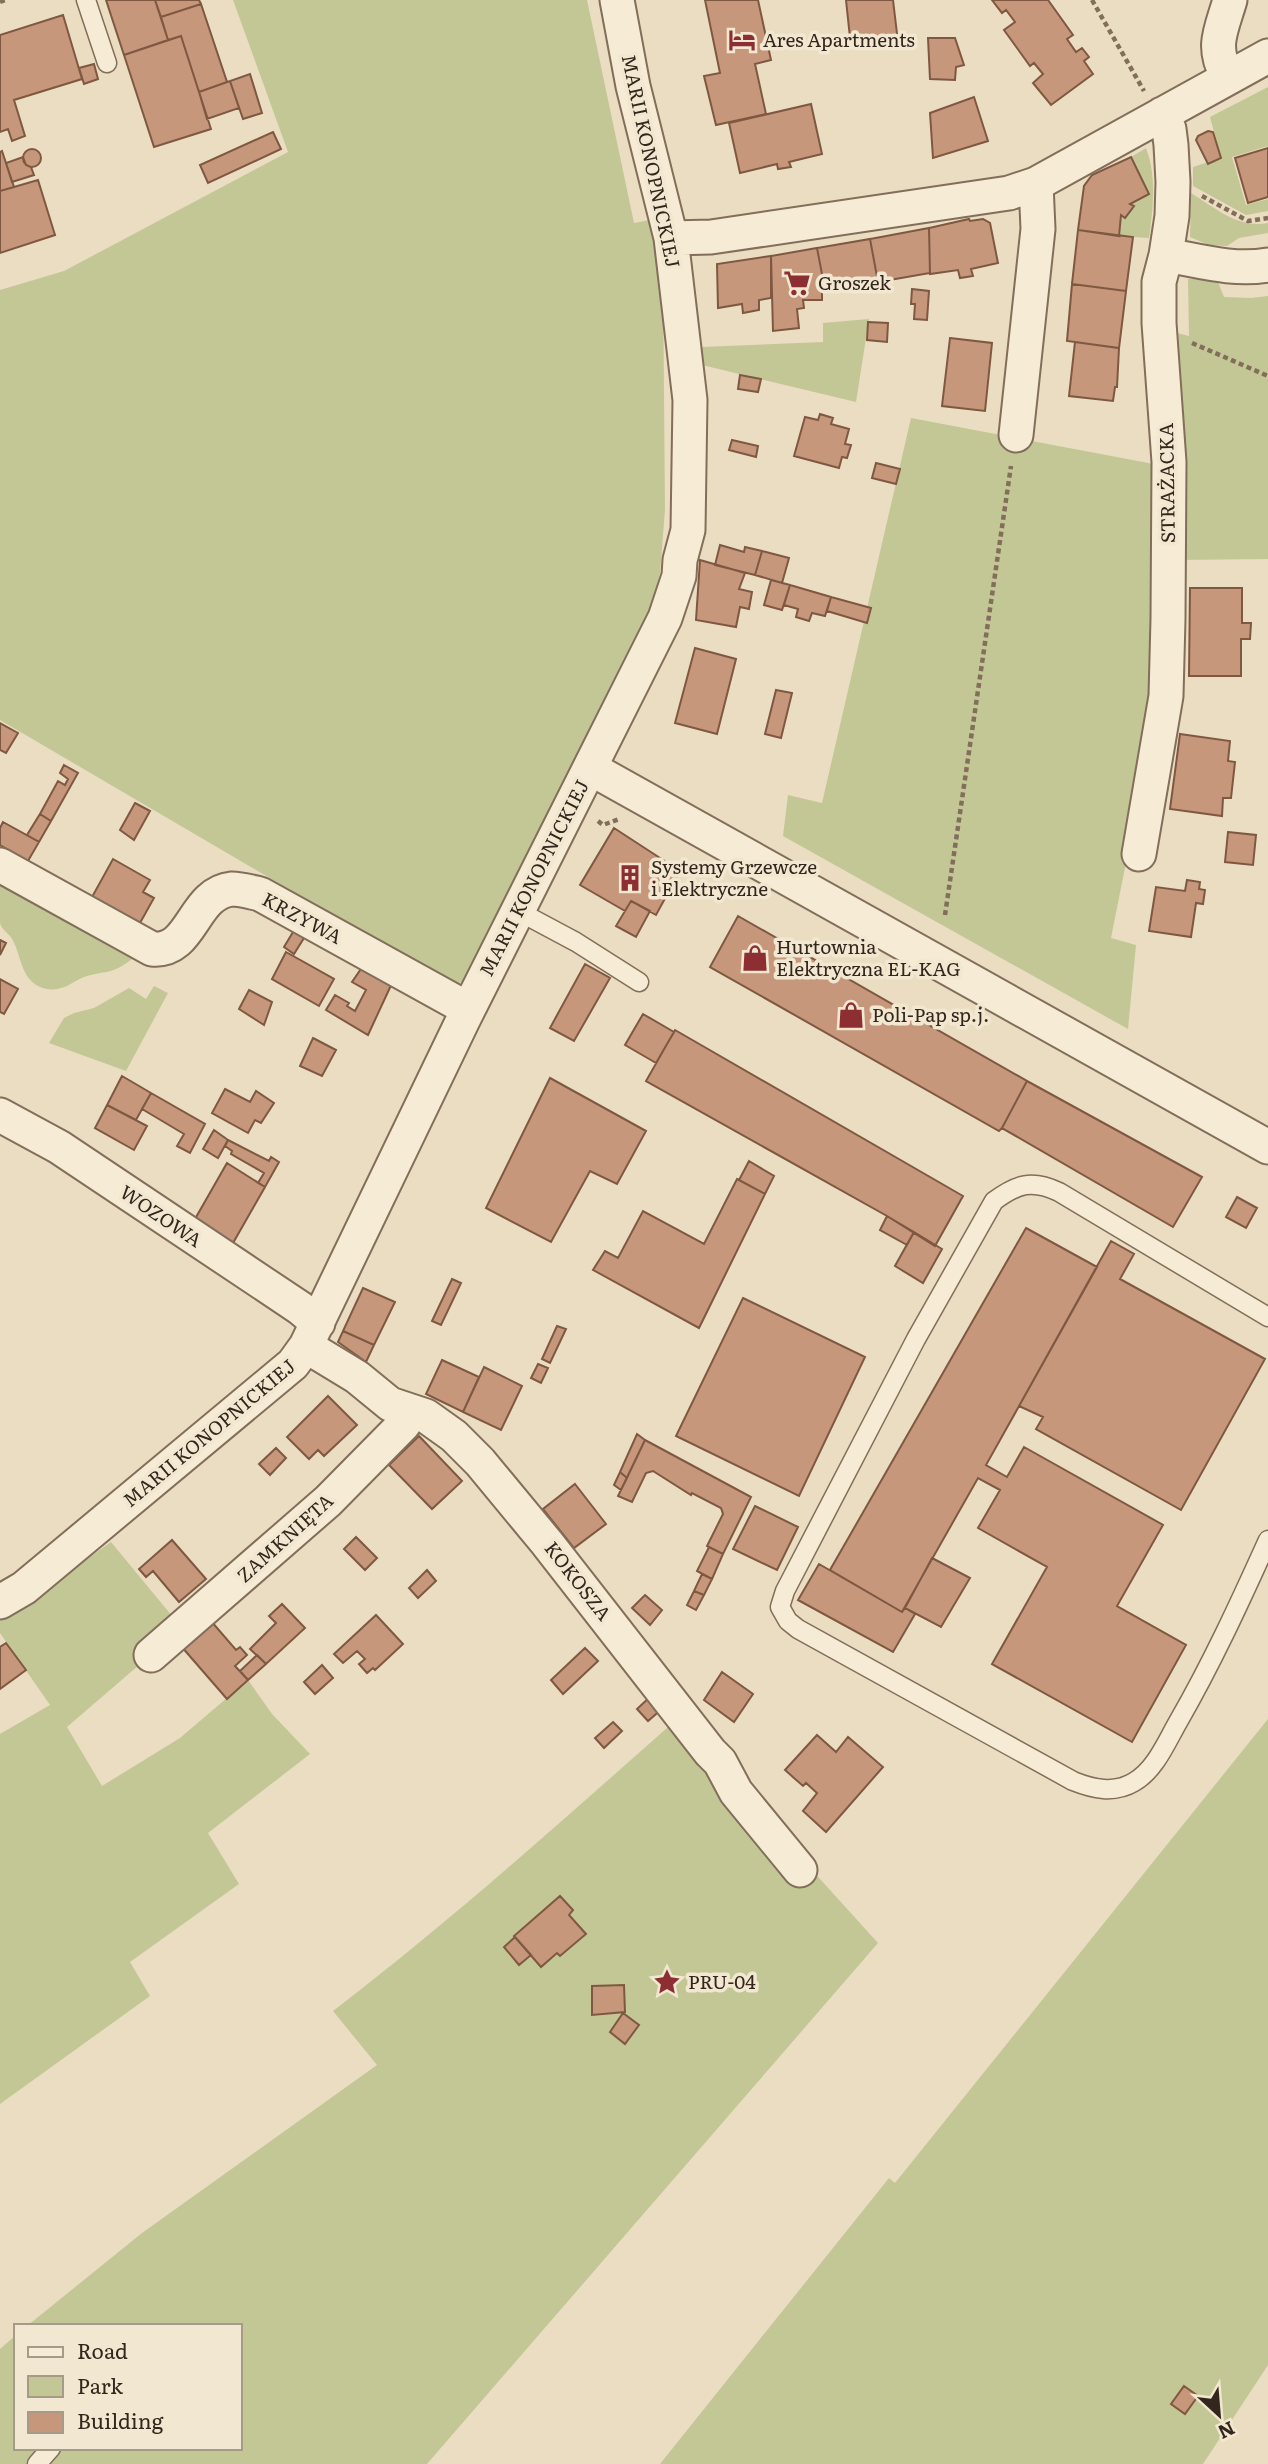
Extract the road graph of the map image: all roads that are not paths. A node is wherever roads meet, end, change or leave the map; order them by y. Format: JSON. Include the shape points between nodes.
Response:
{"nodes":[{"id":1,"x":86,"y":0,"type":"edge"},
{"id":2,"x":617,"y":0,"type":"edge"},
{"id":3,"x":1230,"y":0,"type":"edge"},
{"id":4,"x":1268,"y":56,"type":"edge"},
{"id":5,"x":107,"y":63,"type":"dead end"},
{"id":6,"x":1227,"y":76,"type":"junction"},
{"id":7,"x":1153,"y":103,"type":"junction"},
{"id":8,"x":1036,"y":184,"type":"junction"},
{"id":9,"x":671,"y":238,"type":"junction"},
{"id":10,"x":1166,"y":255,"type":"junction"},
{"id":11,"x":1268,"y":265,"type":"edge"},
{"id":12,"x":1016,"y":435,"type":"road end"},
{"id":13,"x":590,"y":768,"type":"junction"},
{"id":14,"x":1139,"y":854,"type":"dead end"},
{"id":15,"x":0,"y":865,"type":"edge"},
{"id":16,"x":518,"y":911,"type":"junction"},
{"id":17,"x":639,"y":982,"type":"dead end"},
{"id":18,"x":468,"y":1009,"type":"junction"},
{"id":19,"x":0,"y":1115,"type":"edge"},
{"id":20,"x":1268,"y":1147,"type":"edge"},
{"id":21,"x":1268,"y":1317,"type":"edge"},
{"id":22,"x":312,"y":1335,"type":"junction"},
{"id":23,"x":408,"y":1411,"type":"junction"},
{"id":24,"x":1268,"y":1540,"type":"edge"},
{"id":25,"x":0,"y":1602,"type":"edge"},
{"id":26,"x":151,"y":1655,"type":"dead end"},
{"id":27,"x":800,"y":1870,"type":"dead end"},
{"id":28,"x":49,"y":2450,"type":"edge"},
{"id":29,"x":37,"y":2464,"type":"edge"}],
"edges":[{"from":1,"to":5,"type":"lane"},
{"from":2,"to":9,"type":"street","name":"MARII KONOPNICKIEJ"},
{"from":3,"to":6,"type":"street","via":[[1218,43],[1219,60]]},
{"from":4,"to":6,"type":"street"},
{"from":6,"to":7,"type":"street"},
{"from":7,"to":8,"type":"street"},
{"from":7,"to":10,"type":"street","name":"STRAŻACKA","via":[[1168,129],[1171,145],[1172,216]]},
{"from":8,"to":9,"type":"street","via":[[1003,195],[711,237]]},
{"from":8,"to":12,"type":"street","via":[[1038,229]]},
{"from":9,"to":13,"type":"street","name":"MARII KONOPNICKIEJ","via":[[690,400],[688,530],[665,618]]},
{"from":10,"to":11,"type":"street","via":[[1229,266]]},
{"from":10,"to":14,"type":"street","name":"STRAŻACKA","via":[[1159,282],[1169,462],[1166,695]]},
{"from":13,"to":16,"type":"street","name":"MARII KONOPNICKIEJ"},
{"from":13,"to":20,"type":"street"},
{"from":15,"to":18,"type":"street","name":"KRZYWA","via":[[152,949],[171,947],[182,939],[213,896],[235,889],[260,894]]},
{"from":16,"to":17,"type":"lane"},
{"from":16,"to":18,"type":"street","name":"MARII KONOPNICKIEJ"},
{"from":18,"to":22,"type":"street","name":"MARII KONOPNICKIEJ"},
{"from":19,"to":22,"type":"street","name":"WOZOWA","via":[[60,1147],[300,1308]]},
{"from":21,"to":24,"type":"lane","via":[[1059,1192],[1032,1184],[1006,1192],[994,1201],[916,1339],[780,1607],[798,1629],[1073,1781],[1110,1790],[1133,1783],[1157,1759],[1205,1676]]},
{"from":22,"to":23,"type":"street","name":"KOKOSZA","via":[[390,1404]]},
{"from":22,"to":25,"type":"street","name":"MARII KONOPNICKIEJ","via":[[293,1364],[24,1588]]},
{"from":23,"to":26,"type":"street","name":"ZAMKNIĘTA","via":[[404,1424],[328,1501]]},
{"from":23,"to":27,"type":"street","name":"KOKOSZA","via":[[426,1416],[481,1462]]},
{"from":28,"to":29,"type":"lane"}]}
